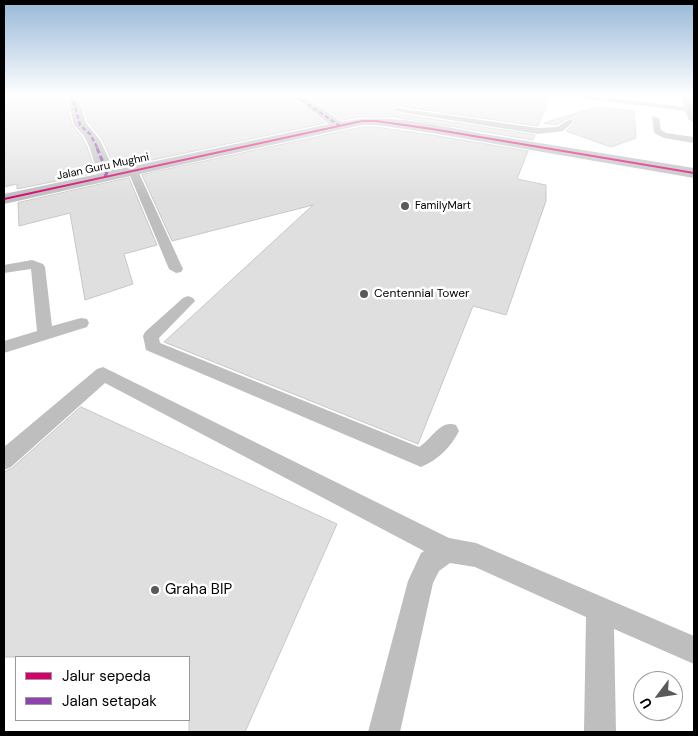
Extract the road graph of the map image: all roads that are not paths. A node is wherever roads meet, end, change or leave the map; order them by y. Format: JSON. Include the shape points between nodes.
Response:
{"nodes":[{"id":1,"x":87,"y":130,"type":"edge"},
{"id":2,"x":318,"y":130,"type":"edge"},
{"id":3,"x":394,"y":130,"type":"edge"},
{"id":4,"x":438,"y":130,"type":"edge"},
{"id":5,"x":534,"y":130,"type":"edge"},
{"id":6,"x":558,"y":130,"type":"edge"},
{"id":7,"x":657,"y":130,"type":"edge"},
{"id":8,"x":694,"y":140,"type":"edge"},
{"id":9,"x":523,"y":148,"type":"junction"},
{"id":10,"x":616,"y":168,"type":"dead end"},
{"id":11,"x":133,"y":171,"type":"junction"},
{"id":12,"x":694,"y":173,"type":"edge"},
{"id":13,"x":106,"y":177,"type":"junction"},
{"id":14,"x":4,"y":199,"type":"edge"},
{"id":15,"x":176,"y":268,"type":"dead end"},
{"id":16,"x":4,"y":269,"type":"edge"},
{"id":17,"x":188,"y":301,"type":"dead end"},
{"id":18,"x":81,"y":323,"type":"dead end"},
{"id":19,"x":45,"y":335,"type":"junction"},
{"id":20,"x":4,"y":347,"type":"edge"},
{"id":21,"x":449,"y":431,"type":"dead end"},
{"id":22,"x":4,"y":460,"type":"edge"},
{"id":23,"x":448,"y":550,"type":"junction"},
{"id":24,"x":600,"y":608,"type":"junction"},
{"id":25,"x":694,"y":650,"type":"edge"},
{"id":26,"x":384,"y":732,"type":"edge"},
{"id":27,"x":600,"y":732,"type":"edge"}],
"edges":[{"from":1,"to":13,"type":"main road","via":[[107,172]]},
{"from":2,"to":11,"type":"main road","name":"Jalan Guru Mughni"},
{"from":3,"to":9,"type":"main road"},
{"from":4,"to":9,"type":"main road"},
{"from":5,"to":6,"type":"lane"},
{"from":7,"to":8,"type":"lane","via":[[664,135]]},
{"from":9,"to":10,"type":"main road"},
{"from":9,"to":12,"type":"main road"},
{"from":11,"to":13,"type":"main road","name":"Jalan Guru Mughni"},
{"from":11,"to":15,"type":"lane"},
{"from":13,"to":14,"type":"main road","name":"Jalan Guru Mughni"},
{"from":16,"to":19,"type":"lane","via":[[32,264],[38,267]]},
{"from":17,"to":21,"type":"lane","via":[[151,336],[152,346],[421,457],[436,447]]},
{"from":18,"to":19,"type":"lane"},
{"from":19,"to":20,"type":"lane"},
{"from":22,"to":23,"type":"lane","via":[[103,374]]},
{"from":23,"to":24,"type":"lane","via":[[476,555]]},
{"from":23,"to":26,"type":"lane","via":[[430,562],[420,581]]},
{"from":24,"to":25,"type":"lane"},
{"from":24,"to":27,"type":"lane"}]}
